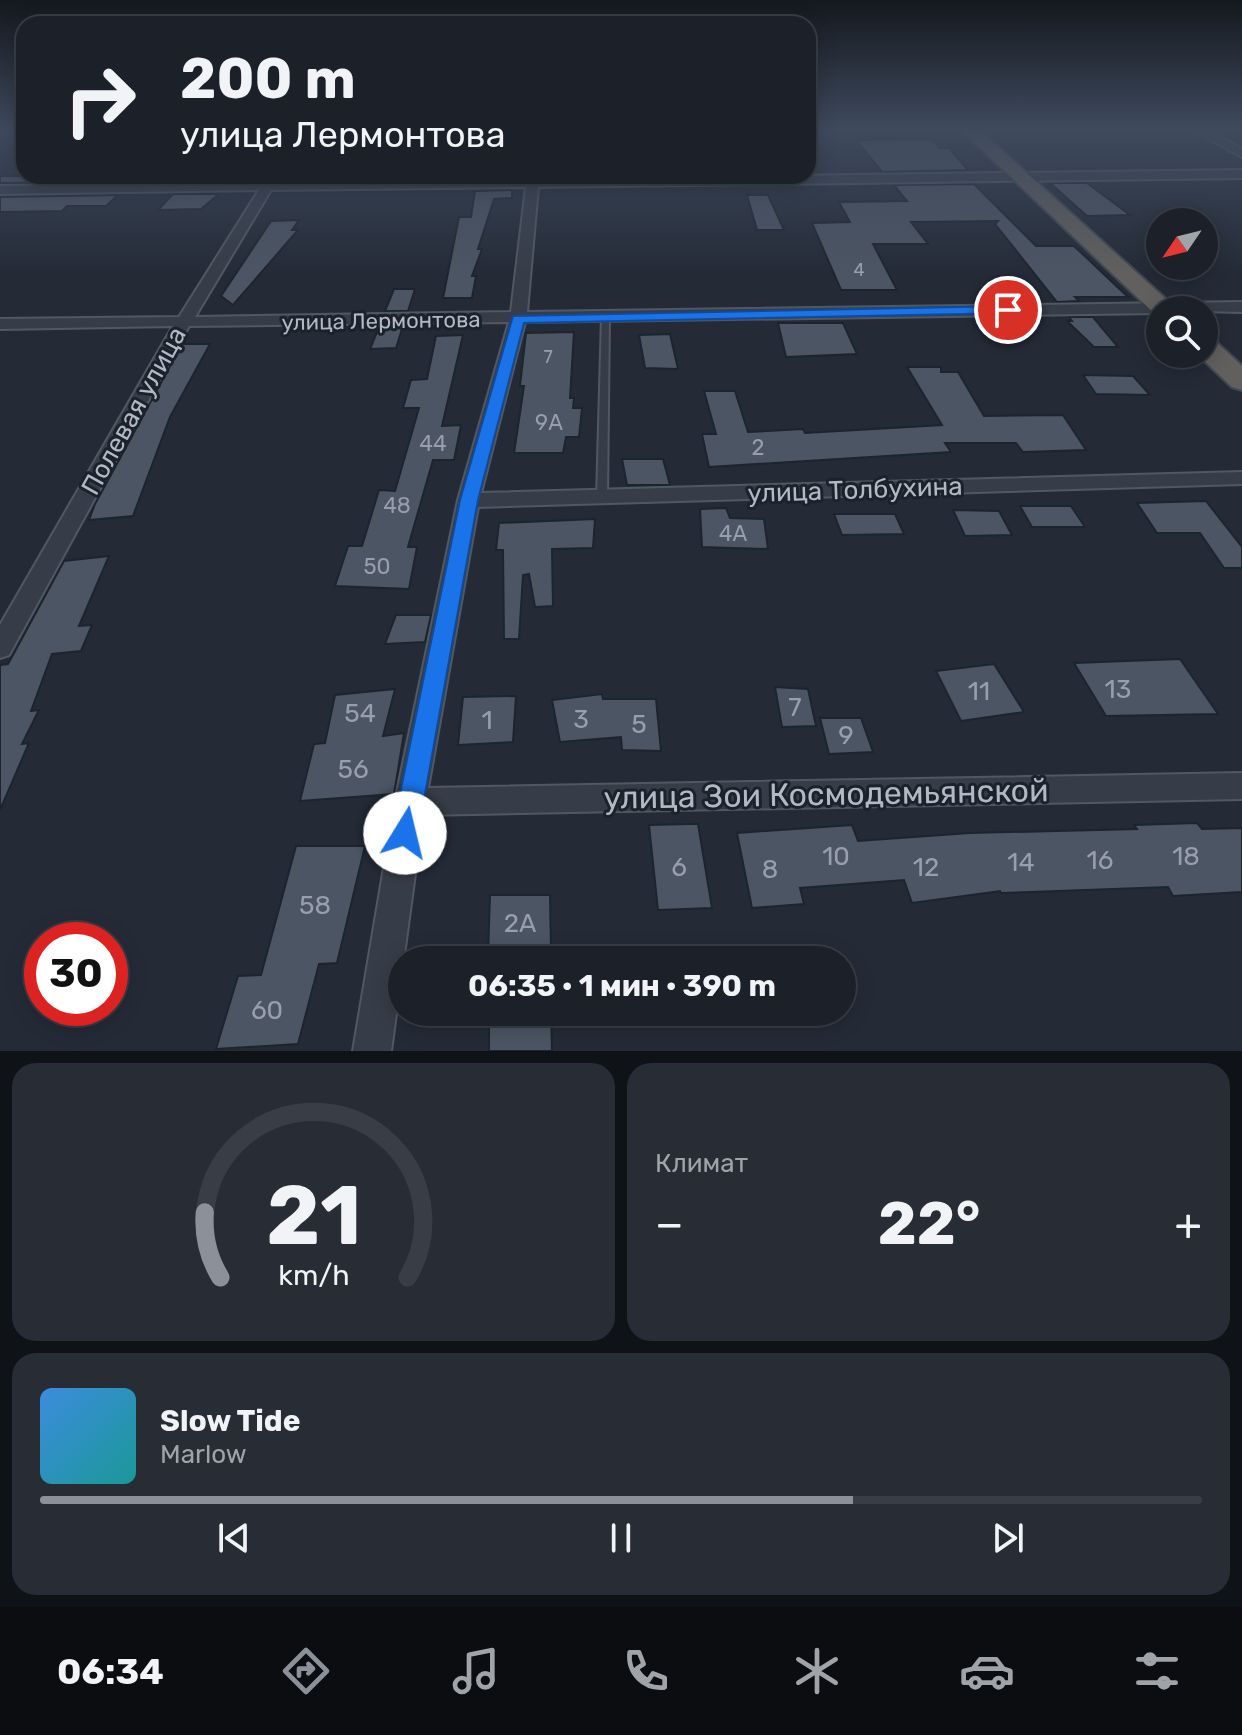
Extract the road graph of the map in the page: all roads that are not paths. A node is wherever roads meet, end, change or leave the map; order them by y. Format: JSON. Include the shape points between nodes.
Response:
{"nodes":[{"id":1,"x":1073,"y":177,"type":"edge"},
{"id":2,"x":1020,"y":178,"type":"junction"},
{"id":3,"x":816,"y":179,"type":"edge"},
{"id":4,"x":202,"y":184,"type":"edge"},
{"id":5,"x":269,"y":184,"type":"edge"},
{"id":6,"x":532,"y":184,"type":"edge"},
{"id":7,"x":0,"y":190,"type":"edge"},
{"id":8,"x":1150,"y":296,"type":"edge"},
{"id":9,"x":1242,"y":307,"type":"edge"},
{"id":10,"x":1218,"y":308,"type":"edge"},
{"id":11,"x":1146,"y":309,"type":"edge"},
{"id":12,"x":605,"y":317,"type":"junction"},
{"id":13,"x":518,"y":319,"type":"junction"},
{"id":14,"x":183,"y":323,"type":"junction"},
{"id":15,"x":0,"y":324,"type":"edge"},
{"id":16,"x":1218,"y":359,"type":"edge"},
{"id":17,"x":1242,"y":381,"type":"edge"},
{"id":18,"x":1242,"y":478,"type":"edge"},
{"id":19,"x":602,"y":498,"type":"junction"},
{"id":20,"x":469,"y":500,"type":"junction"},
{"id":21,"x":0,"y":648,"type":"edge"},
{"id":22,"x":1242,"y":786,"type":"edge"},
{"id":23,"x":410,"y":802,"type":"junction"},
{"id":24,"x":372,"y":1051,"type":"edge"}],
"edges":[{"from":1,"to":2,"type":"street"},
{"from":2,"to":3,"type":"street"},
{"from":2,"to":8,"type":"highway"},
{"from":4,"to":7,"type":"street"},
{"from":5,"to":14,"type":"street","name":"Полевая улица"},
{"from":6,"to":13,"type":"street"},
{"from":9,"to":10,"type":"street","name":"улица Лермонтова"},
{"from":11,"to":12,"type":"street","name":"улица Лермонтова"},
{"from":12,"to":13,"type":"street","name":"улица Лермонтова"},
{"from":12,"to":19,"type":"lane"},
{"from":13,"to":14,"type":"street","name":"улица Лермонтова"},
{"from":13,"to":20,"type":"street"},
{"from":14,"to":15,"type":"street","name":"улица Лермонтова"},
{"from":14,"to":21,"type":"street","name":"Полевая улица"},
{"from":16,"to":17,"type":"highway"},
{"from":18,"to":19,"type":"street","name":"улица Толбухина"},
{"from":19,"to":20,"type":"street","name":"улица Толбухина"},
{"from":20,"to":23,"type":"street"},
{"from":22,"to":23,"type":"street","name":"улица Зои Космодемьянской"},
{"from":23,"to":24,"type":"street"}]}
